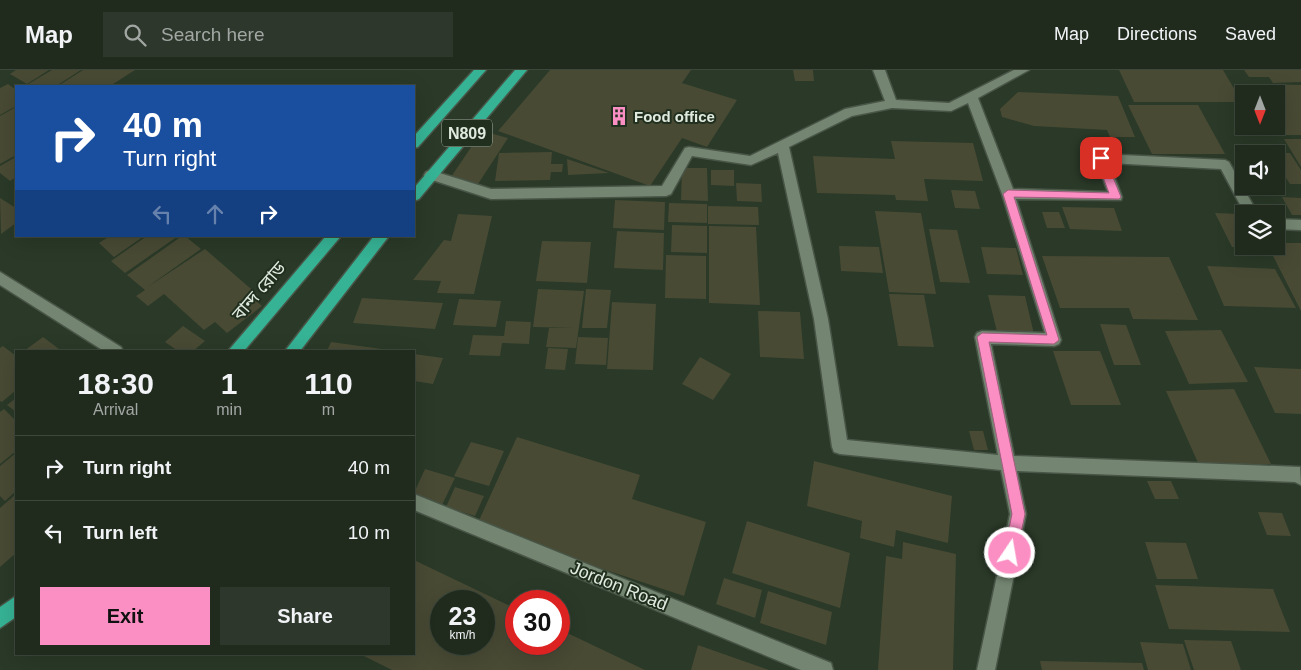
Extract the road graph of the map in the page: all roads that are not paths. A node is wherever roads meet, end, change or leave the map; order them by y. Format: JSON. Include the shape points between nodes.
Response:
{"nodes":[{"id":1,"x":480,"y":70,"type":"edge"},
{"id":2,"x":520,"y":70,"type":"edge"},
{"id":3,"x":879,"y":70,"type":"edge"},
{"id":4,"x":1024,"y":70,"type":"edge"},
{"id":5,"x":972,"y":97,"type":"junction"},
{"id":6,"x":892,"y":104,"type":"junction"},
{"id":7,"x":415,"y":143,"type":"edge"},
{"id":8,"x":782,"y":146,"type":"junction"},
{"id":9,"x":430,"y":175,"type":"junction"},
{"id":10,"x":1008,"y":194,"type":"junction"},
{"id":11,"x":415,"y":195,"type":"edge"},
{"id":12,"x":1247,"y":205,"type":"edge"},
{"id":13,"x":1285,"y":224,"type":"edge"},
{"id":14,"x":1301,"y":225,"type":"edge"},
{"id":15,"x":333,"y":237,"type":"edge"},
{"id":16,"x":381,"y":237,"type":"edge"},
{"id":17,"x":0,"y":278,"type":"edge"},
{"id":18,"x":114,"y":350,"type":"edge"},
{"id":19,"x":236,"y":350,"type":"edge"},
{"id":20,"x":293,"y":350,"type":"edge"},
{"id":21,"x":1008,"y":464,"type":"junction"},
{"id":22,"x":1301,"y":477,"type":"edge"},
{"id":23,"x":415,"y":502,"type":"edge"},
{"id":24,"x":15,"y":606,"type":"edge"},
{"id":25,"x":0,"y":619,"type":"edge"},
{"id":26,"x":824,"y":670,"type":"edge"},
{"id":27,"x":986,"y":670,"type":"edge"}],
"edges":[{"from":1,"to":7,"type":"highway","number":"N809"},
{"from":2,"to":9,"type":"highway","number":"N809"},
{"from":3,"to":6,"type":"street"},
{"from":4,"to":5,"type":"street"},
{"from":5,"to":6,"type":"street","via":[[952,107]]},
{"from":5,"to":10,"type":"street"},
{"from":6,"to":8,"type":"street","via":[[849,112]]},
{"from":8,"to":9,"type":"street","via":[[751,161],[689,150],[666,191],[491,194]]},
{"from":8,"to":21,"type":"street","via":[[821,319],[840,447]]},
{"from":9,"to":11,"type":"highway","number":"N809"},
{"from":10,"to":12,"type":"street","via":[[1116,197],[1101,158],[1225,165]]},
{"from":10,"to":21,"type":"street","via":[[1054,340],[982,337]]},
{"from":13,"to":14,"type":"street"},
{"from":15,"to":19,"type":"highway","name":"বান্দ রোড"},
{"from":16,"to":20,"type":"highway"},
{"from":17,"to":18,"type":"street"},
{"from":21,"to":22,"type":"street","via":[[1290,474]]},
{"from":21,"to":27,"type":"street","via":[[1018,514]]},
{"from":23,"to":26,"type":"street","name":"Jordon Road"},
{"from":24,"to":25,"type":"highway"}]}
